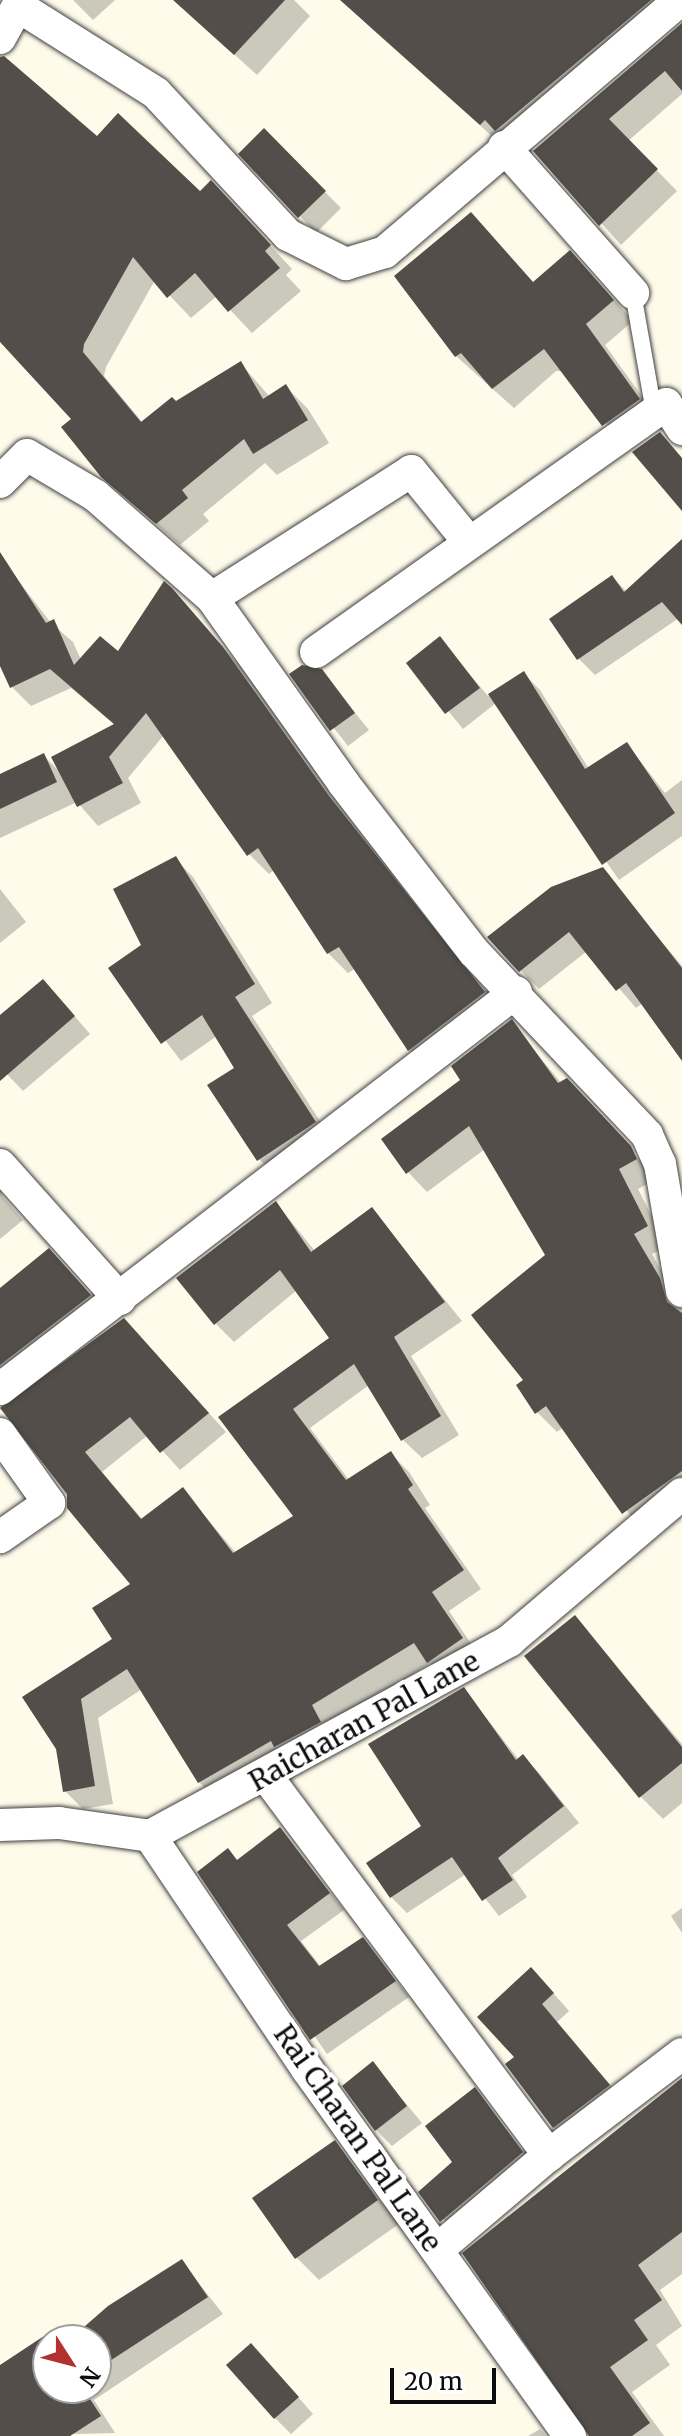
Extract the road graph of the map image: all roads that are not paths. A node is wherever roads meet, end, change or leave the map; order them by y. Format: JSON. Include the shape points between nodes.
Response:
{"nodes":[{"id":1,"x":680,"y":0,"type":"edge"},
{"id":2,"x":0,"y":38,"type":"edge"},
{"id":3,"x":504,"y":147,"type":"junction"},
{"id":4,"x":633,"y":293,"type":"joint"},
{"id":5,"x":654,"y":412,"type":"junction"},
{"id":6,"x":682,"y":429,"type":"edge"},
{"id":7,"x":0,"y":482,"type":"edge"},
{"id":8,"x":468,"y":541,"type":"junction"},
{"id":9,"x":212,"y":598,"type":"junction"},
{"id":10,"x":316,"y":652,"type":"dead end"},
{"id":11,"x":516,"y":992,"type":"junction"},
{"id":12,"x":671,"y":1156,"type":"edge"},
{"id":13,"x":0,"y":1165,"type":"edge"},
{"id":14,"x":682,"y":1291,"type":"edge"},
{"id":15,"x":120,"y":1299,"type":"junction"},
{"id":16,"x":0,"y":1389,"type":"edge"},
{"id":17,"x":0,"y":1434,"type":"edge"},
{"id":18,"x":682,"y":1494,"type":"edge"},
{"id":19,"x":0,"y":1537,"type":"edge"},
{"id":20,"x":267,"y":1777,"type":"junction"},
{"id":21,"x":0,"y":1825,"type":"edge"},
{"id":22,"x":150,"y":1836,"type":"junction"},
{"id":23,"x":682,"y":2054,"type":"edge"},
{"id":24,"x":549,"y":2155,"type":"junction"},
{"id":25,"x":437,"y":2250,"type":"junction"},
{"id":26,"x":570,"y":2436,"type":"edge"}],
"edges":[{"from":1,"to":3,"type":"street"},
{"from":2,"to":3,"type":"street","via":[[18,6],[156,93],[288,235],[346,264],[385,252]]},
{"from":3,"to":4,"type":"street"},
{"from":4,"to":5,"type":"lane"},
{"from":5,"to":6,"type":"street","via":[[666,404]]},
{"from":5,"to":8,"type":"street"},
{"from":7,"to":9,"type":"street","via":[[27,455],[96,496]]},
{"from":8,"to":9,"type":"street","via":[[411,471]]},
{"from":8,"to":10,"type":"street"},
{"from":9,"to":11,"type":"street","via":[[344,784],[474,952]]},
{"from":11,"to":12,"type":"street"},
{"from":11,"to":15,"type":"street"},
{"from":12,"to":14,"type":"street"},
{"from":13,"to":15,"type":"street"},
{"from":15,"to":16,"type":"street"},
{"from":17,"to":19,"type":"street","via":[[49,1503]]},
{"from":18,"to":20,"type":"street","name":"Raicharan Pal Lane","via":[[509,1641]]},
{"from":20,"to":22,"type":"street","name":"Raicharan Pal Lane"},
{"from":20,"to":24,"type":"street"},
{"from":21,"to":22,"type":"street","via":[[59,1823]]},
{"from":22,"to":25,"type":"street","name":"Rai Charan Pal Lane"},
{"from":23,"to":24,"type":"street"},
{"from":24,"to":25,"type":"street"},
{"from":25,"to":26,"type":"street","name":"Rai Charan Pal Lane"}]}
